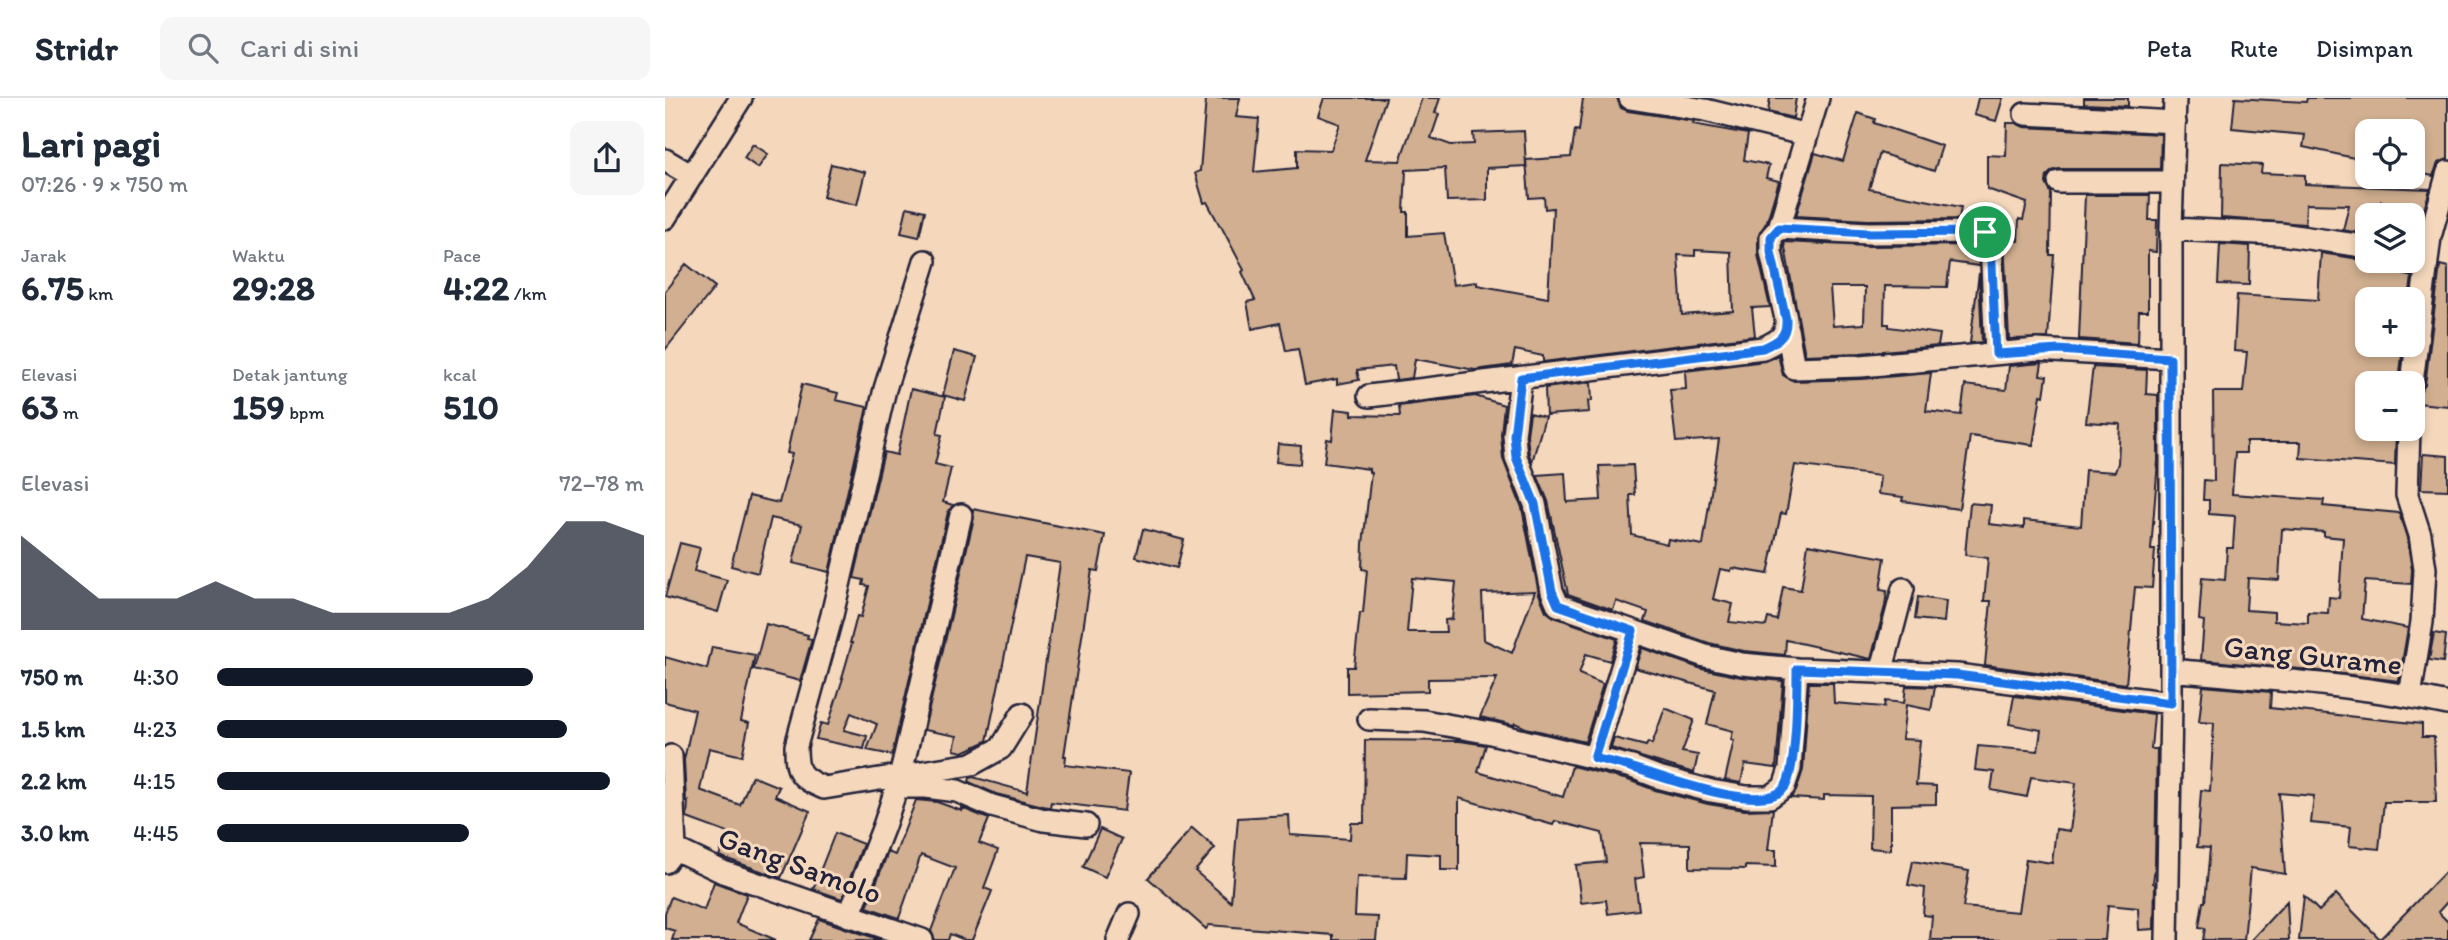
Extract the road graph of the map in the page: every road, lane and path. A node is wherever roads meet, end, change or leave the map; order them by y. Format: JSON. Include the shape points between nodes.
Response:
{"nodes":[{"id":1,"x":741,"y":98,"type":"edge"},
{"id":2,"x":1630,"y":98,"type":"edge"},
{"id":3,"x":1818,"y":98,"type":"edge"},
{"id":4,"x":2175,"y":98,"type":"edge"},
{"id":5,"x":2025,"y":114,"type":"dead end"},
{"id":6,"x":2175,"y":122,"type":"junction"},
{"id":7,"x":1807,"y":135,"type":"junction"},
{"id":8,"x":665,"y":160,"type":"edge"},
{"id":9,"x":2448,"y":172,"type":"edge"},
{"id":10,"x":692,"y":177,"type":"junction"},
{"id":11,"x":2059,"y":182,"type":"dead end"},
{"id":12,"x":2172,"y":182,"type":"junction"},
{"id":13,"x":665,"y":218,"type":"edge"},
{"id":14,"x":1779,"y":228,"type":"junction"},
{"id":15,"x":2171,"y":229,"type":"junction"},
{"id":16,"x":2355,"y":245,"type":"edge"},
{"id":17,"x":925,"y":261,"type":"dead end"},
{"id":18,"x":2426,"y":268,"type":"joint"},
{"id":19,"x":1787,"y":329,"type":"junction"},
{"id":20,"x":1996,"y":354,"type":"junction"},
{"id":21,"x":2170,"y":358,"type":"junction"},
{"id":22,"x":2413,"y":371,"type":"edge"},
{"id":23,"x":1521,"y":378,"type":"junction"},
{"id":24,"x":1369,"y":396,"type":"dead end"},
{"id":25,"x":2409,"y":441,"type":"edge"},
{"id":26,"x":961,"y":515,"type":"dead end"},
{"id":27,"x":1903,"y":589,"type":"dead end"},
{"id":28,"x":1633,"y":631,"type":"junction"},
{"id":29,"x":1797,"y":669,"type":"junction"},
{"id":30,"x":2171,"y":670,"type":"junction"},
{"id":31,"x":1881,"y":673,"type":"junction"},
{"id":32,"x":2410,"y":696,"type":"junction"},
{"id":33,"x":2171,"y":703,"type":"junction"},
{"id":34,"x":2448,"y":704,"type":"edge"},
{"id":35,"x":1022,"y":715,"type":"dead end"},
{"id":36,"x":1369,"y":719,"type":"dead end"},
{"id":37,"x":671,"y":757,"type":"dead end"},
{"id":38,"x":1594,"y":758,"type":"junction"},
{"id":39,"x":899,"y":782,"type":"junction"},
{"id":40,"x":1086,"y":825,"type":"dead end"},
{"id":41,"x":670,"y":855,"type":"edge"},
{"id":42,"x":1129,"y":914,"type":"dead end"},
{"id":43,"x":849,"y":916,"type":"junction"},
{"id":44,"x":922,"y":940,"type":"edge"},
{"id":45,"x":1118,"y":940,"type":"edge"},
{"id":46,"x":2167,"y":940,"type":"edge"}],
"edges":[{"from":1,"to":10,"type":"street"},
{"from":2,"to":7,"type":"street","via":[[1705,110]]},
{"from":3,"to":7,"type":"street"},
{"from":4,"to":6,"type":"street"},
{"from":5,"to":6,"type":"street"},
{"from":6,"to":12,"type":"street"},
{"from":7,"to":14,"type":"street"},
{"from":8,"to":10,"type":"street"},
{"from":9,"to":18,"type":"street"},
{"from":10,"to":13,"type":"street"},
{"from":11,"to":12,"type":"street"},
{"from":12,"to":15,"type":"street"},
{"from":14,"to":19,"type":"street","via":[[1771,237],[1771,252]]},
{"from":14,"to":20,"type":"street","via":[[1985,232],[1991,242]]},
{"from":15,"to":16,"type":"street","via":[[2280,234]]},
{"from":15,"to":21,"type":"street"},
{"from":17,"to":39,"type":"street","via":[[885,389],[796,746],[796,768],[806,780],[824,788]]},
{"from":18,"to":22,"type":"street"},
{"from":19,"to":20,"type":"street","via":[[1794,368]]},
{"from":19,"to":23,"type":"street","via":[[1781,340],[1763,348]]},
{"from":20,"to":21,"type":"street","via":[[2059,350]]},
{"from":21,"to":30,"type":"street"},
{"from":23,"to":24,"type":"street"},
{"from":23,"to":28,"type":"street","via":[[1516,457],[1535,504],[1558,605]]},
{"from":25,"to":32,"type":"street","via":[[2407,495],[2425,569]]},
{"from":26,"to":39,"type":"street"},
{"from":27,"to":31,"type":"street"},
{"from":28,"to":29,"type":"street","via":[[1705,656]]},
{"from":28,"to":38,"type":"street"},
{"from":29,"to":31,"type":"street"},
{"from":29,"to":38,"type":"street","via":[[1790,769],[1784,788],[1770,797],[1711,791]]},
{"from":30,"to":32,"type":"street","name":"Gang Gurame"},
{"from":30,"to":33,"type":"street"},
{"from":31,"to":33,"type":"street","via":[[1957,675]]},
{"from":32,"to":34,"type":"street","name":"Gang Gurame"},
{"from":33,"to":46,"type":"street"},
{"from":35,"to":39,"type":"street","via":[[1001,748],[990,756]]},
{"from":36,"to":38,"type":"street","via":[[1424,721]]},
{"from":37,"to":41,"type":"street"},
{"from":39,"to":40,"type":"street","via":[[957,791],[1044,820]]},
{"from":39,"to":43,"type":"street"},
{"from":41,"to":43,"type":"street","name":"Gang Samolo"},
{"from":42,"to":45,"type":"street"},
{"from":43,"to":44,"type":"street","name":"Gang Samolo"}]}
